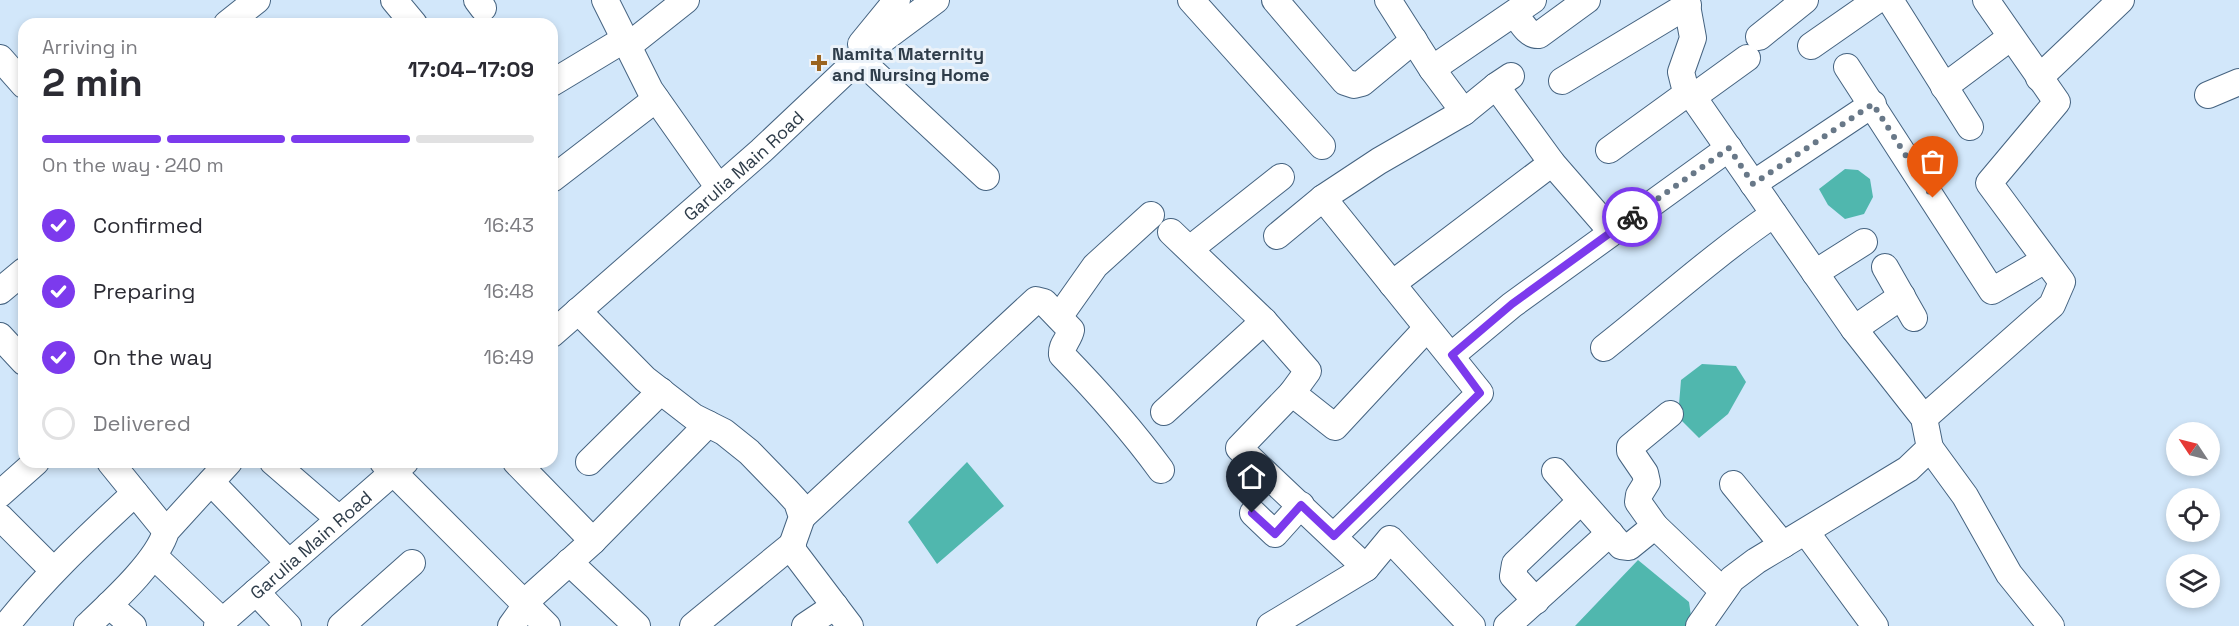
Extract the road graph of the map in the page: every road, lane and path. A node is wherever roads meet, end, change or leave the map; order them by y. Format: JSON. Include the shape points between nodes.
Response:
{"nodes":[{"id":1,"x":257,"y":0,"type":"edge"},
{"id":2,"x":394,"y":0,"type":"edge"},
{"id":3,"x":605,"y":0,"type":"edge"},
{"id":4,"x":686,"y":0,"type":"edge"},
{"id":5,"x":897,"y":0,"type":"edge"},
{"id":6,"x":936,"y":0,"type":"edge"},
{"id":7,"x":1193,"y":0,"type":"edge"},
{"id":8,"x":1275,"y":0,"type":"edge"},
{"id":9,"x":1388,"y":0,"type":"edge"},
{"id":10,"x":1587,"y":0,"type":"edge"},
{"id":11,"x":1805,"y":0,"type":"edge"},
{"id":12,"x":1877,"y":0,"type":"edge"},
{"id":13,"x":1890,"y":0,"type":"edge"},
{"id":14,"x":1986,"y":0,"type":"edge"},
{"id":15,"x":2121,"y":0,"type":"edge"},
{"id":16,"x":1687,"y":2,"type":"edge"},
{"id":17,"x":1524,"y":7,"type":"edge"},
{"id":18,"x":234,"y":18,"type":"edge"},
{"id":19,"x":409,"y":18,"type":"edge"},
{"id":20,"x":2011,"y":37,"type":"junction"},
{"id":21,"x":1414,"y":40,"type":"junction"},
{"id":22,"x":627,"y":42,"type":"junction"},
{"id":23,"x":1811,"y":46,"type":"dead end"},
{"id":24,"x":0,"y":58,"type":"edge"},
{"id":25,"x":853,"y":65,"type":"junction"},
{"id":26,"x":1847,"y":66,"type":"dead end"},
{"id":27,"x":1432,"y":69,"type":"junction"},
{"id":28,"x":18,"y":78,"type":"edge"},
{"id":29,"x":2039,"y":78,"type":"junction"},
{"id":30,"x":558,"y":80,"type":"edge"},
{"id":31,"x":1562,"y":81,"type":"dead end"},
{"id":32,"x":2239,"y":81,"type":"edge"},
{"id":33,"x":1944,"y":87,"type":"junction"},
{"id":34,"x":1691,"y":94,"type":"junction"},
{"id":35,"x":2208,"y":95,"type":"dead end"},
{"id":36,"x":657,"y":99,"type":"junction"},
{"id":37,"x":1873,"y":104,"type":"junction"},
{"id":38,"x":1464,"y":112,"type":"junction"},
{"id":39,"x":1970,"y":127,"type":"dead end"},
{"id":40,"x":1322,"y":146,"type":"dead end"},
{"id":41,"x":1729,"y":148,"type":"junction"},
{"id":42,"x":1609,"y":150,"type":"dead end"},
{"id":43,"x":1552,"y":163,"type":"junction"},
{"id":44,"x":558,"y":174,"type":"edge"},
{"id":45,"x":986,"y":177,"type":"dead end"},
{"id":46,"x":1281,"y":177,"type":"dead end"},
{"id":47,"x":1753,"y":184,"type":"junction"},
{"id":48,"x":719,"y":188,"type":"junction"},
{"id":49,"x":1323,"y":198,"type":"junction"},
{"id":50,"x":1774,"y":214,"type":"junction"},
{"id":51,"x":1151,"y":215,"type":"dead end"},
{"id":52,"x":1171,"y":232,"type":"dead end"},
{"id":53,"x":1611,"y":232,"type":"junction"},
{"id":54,"x":1277,"y":236,"type":"dead end"},
{"id":55,"x":1864,"y":242,"type":"dead end"},
{"id":56,"x":1190,"y":249,"type":"junction"},
{"id":57,"x":2045,"y":260,"type":"junction"},
{"id":58,"x":1884,"y":267,"type":"dead end"},
{"id":59,"x":1815,"y":273,"type":"junction"},
{"id":60,"x":18,"y":276,"type":"edge"},
{"id":61,"x":1392,"y":284,"type":"junction"},
{"id":62,"x":0,"y":291,"type":"edge"},
{"id":63,"x":578,"y":311,"type":"junction"},
{"id":64,"x":1059,"y":317,"type":"junction"},
{"id":65,"x":1264,"y":321,"type":"junction"},
{"id":66,"x":1427,"y":328,"type":"junction"},
{"id":67,"x":558,"y":329,"type":"edge"},
{"id":68,"x":1854,"y":329,"type":"junction"},
{"id":69,"x":0,"y":336,"type":"edge"},
{"id":70,"x":1604,"y":348,"type":"dead end"},
{"id":71,"x":1452,"y":355,"type":"junction"},
{"id":72,"x":18,"y":356,"type":"edge"},
{"id":73,"x":661,"y":391,"type":"junction"},
{"id":74,"x":1292,"y":393,"type":"junction"},
{"id":75,"x":1164,"y":412,"type":"dead end"},
{"id":76,"x":1670,"y":414,"type":"dead end"},
{"id":77,"x":1924,"y":418,"type":"junction"},
{"id":78,"x":708,"y":424,"type":"junction"},
{"id":79,"x":1930,"y":448,"type":"junction"},
{"id":80,"x":589,"y":462,"type":"dead end"},
{"id":81,"x":29,"y":468,"type":"edge"},
{"id":82,"x":115,"y":468,"type":"edge"},
{"id":83,"x":224,"y":468,"type":"edge"},
{"id":84,"x":280,"y":468,"type":"edge"},
{"id":85,"x":391,"y":468,"type":"edge"},
{"id":86,"x":397,"y":468,"type":"edge"},
{"id":87,"x":522,"y":468,"type":"edge"},
{"id":88,"x":1161,"y":470,"type":"dead end"},
{"id":89,"x":1555,"y":471,"type":"dead end"},
{"id":90,"x":211,"y":482,"type":"junction"},
{"id":91,"x":1733,"y":484,"type":"dead end"},
{"id":92,"x":135,"y":493,"type":"junction"},
{"id":93,"x":0,"y":494,"type":"edge"},
{"id":94,"x":1581,"y":501,"type":"junction"},
{"id":95,"x":1301,"y":505,"type":"junction"},
{"id":96,"x":1252,"y":513,"type":"dead end"},
{"id":97,"x":0,"y":517,"type":"edge"},
{"id":98,"x":802,"y":518,"type":"junction"},
{"id":99,"x":339,"y":519,"type":"junction"},
{"id":100,"x":1655,"y":526,"type":"junction"},
{"id":101,"x":166,"y":531,"type":"junction"},
{"id":102,"x":1806,"y":532,"type":"junction"},
{"id":103,"x":1610,"y":533,"type":"junction"},
{"id":104,"x":1334,"y":536,"type":"junction"},
{"id":105,"x":592,"y":541,"type":"junction"},
{"id":106,"x":793,"y":544,"type":"junction"},
{"id":107,"x":1783,"y":545,"type":"junction"},
{"id":108,"x":154,"y":556,"type":"junction"},
{"id":109,"x":569,"y":562,"type":"junction"},
{"id":110,"x":289,"y":563,"type":"junction"},
{"id":111,"x":412,"y":563,"type":"dead end"},
{"id":112,"x":1366,"y":568,"type":"junction"},
{"id":113,"x":53,"y":570,"type":"junction"},
{"id":114,"x":1723,"y":591,"type":"junction"},
{"id":115,"x":256,"y":592,"type":"junction"},
{"id":116,"x":1536,"y":602,"type":"junction"},
{"id":117,"x":109,"y":605,"type":"junction"},
{"id":118,"x":526,"y":605,"type":"junction"},
{"id":119,"x":842,"y":616,"type":"edge"},
{"id":120,"x":1302,"y":618,"type":"edge"},
{"id":121,"x":220,"y":624,"type":"edge"},
{"id":122,"x":6,"y":626,"type":"edge"},
{"id":123,"x":87,"y":626,"type":"edge"},
{"id":124,"x":133,"y":626,"type":"edge"},
{"id":125,"x":288,"y":626,"type":"edge"},
{"id":126,"x":340,"y":626,"type":"edge"},
{"id":127,"x":511,"y":626,"type":"edge"},
{"id":128,"x":547,"y":626,"type":"edge"},
{"id":129,"x":637,"y":626,"type":"edge"},
{"id":130,"x":693,"y":626,"type":"edge"},
{"id":131,"x":805,"y":626,"type":"edge"},
{"id":132,"x":1270,"y":626,"type":"edge"},
{"id":133,"x":1472,"y":626,"type":"edge"},
{"id":134,"x":1507,"y":626,"type":"edge"},
{"id":135,"x":1699,"y":626,"type":"edge"},
{"id":136,"x":1875,"y":626,"type":"edge"},
{"id":137,"x":2051,"y":626,"type":"edge"}],
"edges":[{"from":1,"to":18,"type":"street"},
{"from":2,"to":19,"type":"street"},
{"from":3,"to":22,"type":"street"},
{"from":4,"to":22,"type":"street"},
{"from":5,"to":25,"type":"street","via":[[852,55]]},
{"from":6,"to":25,"type":"street","name":"Garulia Main Road"},
{"from":7,"to":40,"type":"street"},
{"from":8,"to":21,"type":"street","via":[[1345,82],[1354,85]]},
{"from":9,"to":21,"type":"street"},
{"from":10,"to":17,"type":"street","via":[[1539,35],[1529,32]]},
{"from":11,"to":34,"type":"street","via":[[1753,48]]},
{"from":12,"to":23,"type":"street"},
{"from":13,"to":33,"type":"street"},
{"from":14,"to":20,"type":"street"},
{"from":15,"to":29,"type":"street"},
{"from":16,"to":31,"type":"street"},
{"from":16,"to":34,"type":"street","via":[[1693,38],[1682,72]]},
{"from":17,"to":27,"type":"street"},
{"from":20,"to":29,"type":"street"},
{"from":20,"to":33,"type":"street"},
{"from":21,"to":27,"type":"street"},
{"from":22,"to":30,"type":"street"},
{"from":22,"to":36,"type":"street"},
{"from":24,"to":28,"type":"street"},
{"from":25,"to":45,"type":"street"},
{"from":25,"to":48,"type":"street","name":"Garulia Main Road"},
{"from":26,"to":37,"type":"street"},
{"from":27,"to":38,"type":"street"},
{"from":29,"to":57,"type":"street","via":[[2056,102],[1989,183]]},
{"from":32,"to":35,"type":"street"},
{"from":33,"to":39,"type":"street"},
{"from":34,"to":41,"type":"street"},
{"from":34,"to":42,"type":"street"},
{"from":36,"to":44,"type":"street"},
{"from":36,"to":48,"type":"street"},
{"from":37,"to":47,"type":"street"},
{"from":37,"to":57,"type":"street","via":[[1992,291]]},
{"from":38,"to":43,"type":"street","via":[[1504,81]]},
{"from":38,"to":49,"type":"street","via":[[1379,160]]},
{"from":41,"to":47,"type":"street"},
{"from":41,"to":53,"type":"street"},
{"from":43,"to":53,"type":"street"},
{"from":43,"to":61,"type":"street"},
{"from":46,"to":56,"type":"street"},
{"from":47,"to":50,"type":"street"},
{"from":48,"to":63,"type":"street","name":"Garulia Main Road"},
{"from":49,"to":54,"type":"street"},
{"from":49,"to":61,"type":"street"},
{"from":50,"to":59,"type":"street"},
{"from":50,"to":70,"type":"street","via":[[1731,244]]},
{"from":51,"to":64,"type":"street","via":[[1095,266]]},
{"from":52,"to":56,"type":"street"},
{"from":53,"to":71,"type":"street","via":[[1512,304]]},
{"from":55,"to":59,"type":"street"},
{"from":56,"to":65,"type":"street"},
{"from":57,"to":77,"type":"street","via":[[2062,282],[2052,305]]},
{"from":58,"to":68,"type":"street","via":[[1908,307]]},
{"from":59,"to":68,"type":"street"},
{"from":60,"to":62,"type":"street"},
{"from":61,"to":66,"type":"street"},
{"from":63,"to":67,"type":"street","name":"Garulia Main Road"},
{"from":63,"to":73,"type":"street"},
{"from":64,"to":88,"type":"street","via":[[1071,330],[1062,355],[1141,442]]},
{"from":64,"to":98,"type":"street","via":[[1044,302],[1036,300],[1030,304]]},
{"from":65,"to":74,"type":"street","via":[[1308,371]]},
{"from":65,"to":75,"type":"street"},
{"from":66,"to":71,"type":"street"},
{"from":66,"to":74,"type":"street","via":[[1335,427]]},
{"from":68,"to":77,"type":"street"},
{"from":69,"to":72,"type":"street"},
{"from":71,"to":104,"type":"street","via":[[1480,393]]},
{"from":73,"to":78,"type":"street"},
{"from":73,"to":80,"type":"street"},
{"from":74,"to":95,"type":"street","via":[[1239,448]]},
{"from":76,"to":100,"type":"street","via":[[1629,447],[1647,482],[1638,502]]},
{"from":77,"to":79,"type":"street"},
{"from":78,"to":98,"type":"street","via":[[750,452],[797,502]]},
{"from":78,"to":105,"type":"street"},
{"from":79,"to":102,"type":"street","via":[[1908,469]]},
{"from":79,"to":137,"type":"street","via":[[1965,496],[2009,574]]},
{"from":81,"to":93,"type":"street"},
{"from":82,"to":92,"type":"street"},
{"from":83,"to":90,"type":"street"},
{"from":84,"to":99,"type":"street"},
{"from":85,"to":99,"type":"street","name":"Garulia Main Road"},
{"from":86,"to":118,"type":"street"},
{"from":87,"to":105,"type":"street"},
{"from":89,"to":94,"type":"street"},
{"from":90,"to":101,"type":"street"},
{"from":90,"to":110,"type":"street"},
{"from":91,"to":107,"type":"street"},
{"from":92,"to":101,"type":"street"},
{"from":92,"to":113,"type":"street"},
{"from":94,"to":103,"type":"street"},
{"from":94,"to":116,"type":"street","via":[[1515,564],[1513,576]]},
{"from":95,"to":96,"type":"street","via":[[1275,534]]},
{"from":95,"to":104,"type":"street"},
{"from":97,"to":113,"type":"street"},
{"from":98,"to":106,"type":"street"},
{"from":99,"to":110,"type":"street","name":"Garulia Main Road"},
{"from":100,"to":103,"type":"street","via":[[1625,548]]},
{"from":100,"to":114,"type":"street"},
{"from":101,"to":108,"type":"street"},
{"from":102,"to":107,"type":"street"},
{"from":102,"to":136,"type":"street"},
{"from":103,"to":116,"type":"street"},
{"from":104,"to":112,"type":"street"},
{"from":105,"to":109,"type":"street"},
{"from":106,"to":119,"type":"street","via":[[792,548]]},
{"from":106,"to":130,"type":"street"},
{"from":107,"to":114,"type":"street","via":[[1732,579]]},
{"from":108,"to":117,"type":"street"},
{"from":108,"to":121,"type":"street"},
{"from":109,"to":118,"type":"street"},
{"from":109,"to":129,"type":"street"},
{"from":110,"to":115,"type":"street","name":"Garulia Main Road"},
{"from":111,"to":126,"type":"street"},
{"from":112,"to":120,"type":"street"},
{"from":112,"to":133,"type":"street","via":[[1390,539]]},
{"from":113,"to":122,"type":"street"},
{"from":114,"to":135,"type":"street"},
{"from":115,"to":121,"type":"street","name":"Garulia Main Road"},
{"from":115,"to":125,"type":"street"},
{"from":116,"to":134,"type":"street"},
{"from":117,"to":123,"type":"street"},
{"from":117,"to":124,"type":"street"},
{"from":118,"to":127,"type":"street"},
{"from":118,"to":128,"type":"street"},
{"from":119,"to":131,"type":"street"},
{"from":120,"to":132,"type":"street"}]}
